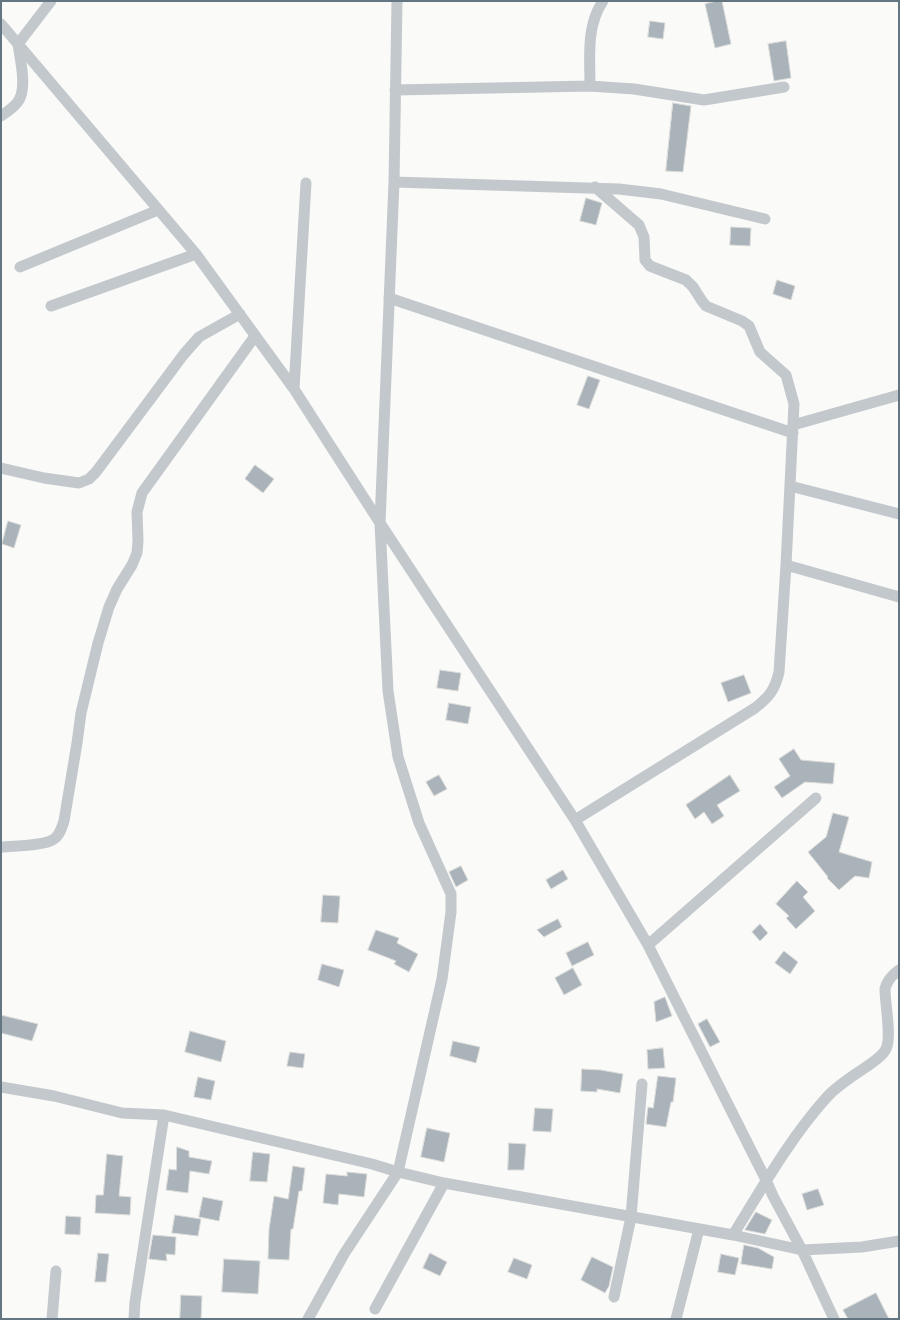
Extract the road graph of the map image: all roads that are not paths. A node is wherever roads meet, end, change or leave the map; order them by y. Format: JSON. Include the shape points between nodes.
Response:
{"nodes":[{"id":1,"x":51,"y":1,"type":"edge"},
{"id":2,"x":397,"y":1,"type":"edge"},
{"id":3,"x":603,"y":1,"type":"edge"},
{"id":4,"x":1,"y":24,"type":"edge"},
{"id":5,"x":18,"y":44,"type":"junction"},
{"id":6,"x":590,"y":86,"type":"junction"},
{"id":7,"x":784,"y":87,"type":"dead end"},
{"id":8,"x":396,"y":90,"type":"junction"},
{"id":9,"x":1,"y":116,"type":"edge"},
{"id":10,"x":394,"y":182,"type":"junction"},
{"id":11,"x":306,"y":183,"type":"dead end"},
{"id":12,"x":595,"y":187,"type":"junction"},
{"id":13,"x":158,"y":210,"type":"junction"},
{"id":14,"x":765,"y":219,"type":"dead end"},
{"id":15,"x":196,"y":254,"type":"junction"},
{"id":16,"x":20,"y":268,"type":"dead end"},
{"id":17,"x":389,"y":298,"type":"junction"},
{"id":18,"x":50,"y":306,"type":"dead end"},
{"id":19,"x":240,"y":314,"type":"junction"},
{"id":20,"x":255,"y":336,"type":"junction"},
{"id":21,"x":294,"y":389,"type":"junction"},
{"id":22,"x":899,"y":394,"type":"edge"},
{"id":23,"x":793,"y":429,"type":"junction"},
{"id":24,"x":1,"y":468,"type":"edge"},
{"id":25,"x":790,"y":486,"type":"junction"},
{"id":26,"x":899,"y":514,"type":"edge"},
{"id":27,"x":380,"y":523,"type":"junction"},
{"id":28,"x":786,"y":565,"type":"junction"},
{"id":29,"x":899,"y":597,"type":"edge"},
{"id":30,"x":816,"y":798,"type":"dead end"},
{"id":31,"x":575,"y":820,"type":"junction"},
{"id":32,"x":1,"y":847,"type":"edge"},
{"id":33,"x":648,"y":945,"type":"junction"},
{"id":34,"x":899,"y":970,"type":"edge"},
{"id":35,"x":642,"y":1084,"type":"dead end"},
{"id":36,"x":1,"y":1087,"type":"edge"},
{"id":37,"x":164,"y":1115,"type":"junction"},
{"id":38,"x":398,"y":1172,"type":"junction"},
{"id":39,"x":766,"y":1180,"type":"junction"},
{"id":40,"x":444,"y":1183,"type":"junction"},
{"id":41,"x":631,"y":1217,"type":"junction"},
{"id":42,"x":699,"y":1229,"type":"junction"},
{"id":43,"x":733,"y":1235,"type":"junction"},
{"id":44,"x":899,"y":1241,"type":"edge"},
{"id":45,"x":802,"y":1250,"type":"junction"},
{"id":46,"x":56,"y":1270,"type":"dead end"},
{"id":47,"x":614,"y":1297,"type":"dead end"},
{"id":48,"x":375,"y":1309,"type":"dead end"},
{"id":49,"x":52,"y":1319,"type":"edge"},
{"id":50,"x":134,"y":1319,"type":"edge"},
{"id":51,"x":308,"y":1319,"type":"edge"},
{"id":52,"x":676,"y":1319,"type":"edge"},
{"id":53,"x":834,"y":1319,"type":"edge"}],
"edges":[{"from":1,"to":5,"type":"street"},
{"from":2,"to":8,"type":"street"},
{"from":3,"to":6,"type":"street","via":[[590,32]]},
{"from":4,"to":5,"type":"street"},
{"from":5,"to":9,"type":"street","via":[[22,90],[19,101]]},
{"from":5,"to":13,"type":"street"},
{"from":6,"to":7,"type":"street","via":[[704,100]]},
{"from":6,"to":8,"type":"street"},
{"from":8,"to":10,"type":"street"},
{"from":10,"to":12,"type":"street"},
{"from":10,"to":17,"type":"street"},
{"from":11,"to":21,"type":"street"},
{"from":12,"to":14,"type":"street","via":[[661,194]]},
{"from":12,"to":23,"type":"street","via":[[639,224],[644,237],[645,260],[650,266],[686,280],[706,306],[749,326],[760,352],[786,375],[794,404]]},
{"from":13,"to":15,"type":"street"},
{"from":13,"to":16,"type":"street"},
{"from":15,"to":18,"type":"street"},
{"from":15,"to":19,"type":"street"},
{"from":17,"to":23,"type":"street"},
{"from":17,"to":27,"type":"street"},
{"from":19,"to":20,"type":"street"},
{"from":19,"to":24,"type":"street","via":[[199,338],[184,354],[89,480],[80,483]]},
{"from":20,"to":21,"type":"street"},
{"from":20,"to":32,"type":"street","via":[[142,493],[137,512],[137,552],[109,606],[98,643],[81,713],[60,831],[55,838],[45,842]]},
{"from":21,"to":27,"type":"street"},
{"from":22,"to":23,"type":"street"},
{"from":23,"to":25,"type":"street"},
{"from":25,"to":26,"type":"street"},
{"from":25,"to":28,"type":"street"},
{"from":27,"to":31,"type":"street"},
{"from":27,"to":38,"type":"street","via":[[388,691],[398,757],[419,823],[451,894],[442,979]]},
{"from":28,"to":29,"type":"street"},
{"from":28,"to":31,"type":"street","via":[[779,672],[772,692],[754,708]]},
{"from":30,"to":33,"type":"street"},
{"from":31,"to":33,"type":"street"},
{"from":33,"to":39,"type":"street"},
{"from":34,"to":39,"type":"street","via":[[887,982],[885,989],[888,1041],[885,1051],[829,1096],[804,1125]]},
{"from":35,"to":41,"type":"street"},
{"from":36,"to":37,"type":"street","via":[[122,1113]]},
{"from":37,"to":38,"type":"street"},
{"from":37,"to":50,"type":"street"},
{"from":38,"to":40,"type":"street"},
{"from":38,"to":51,"type":"street","via":[[344,1254]]},
{"from":39,"to":43,"type":"street"},
{"from":39,"to":45,"type":"street"},
{"from":40,"to":41,"type":"street"},
{"from":40,"to":48,"type":"street"},
{"from":41,"to":42,"type":"street"},
{"from":41,"to":47,"type":"street"},
{"from":42,"to":43,"type":"street"},
{"from":42,"to":52,"type":"street"},
{"from":43,"to":45,"type":"street"},
{"from":44,"to":45,"type":"street","via":[[862,1248]]},
{"from":45,"to":53,"type":"street"},
{"from":46,"to":49,"type":"street"}]}
